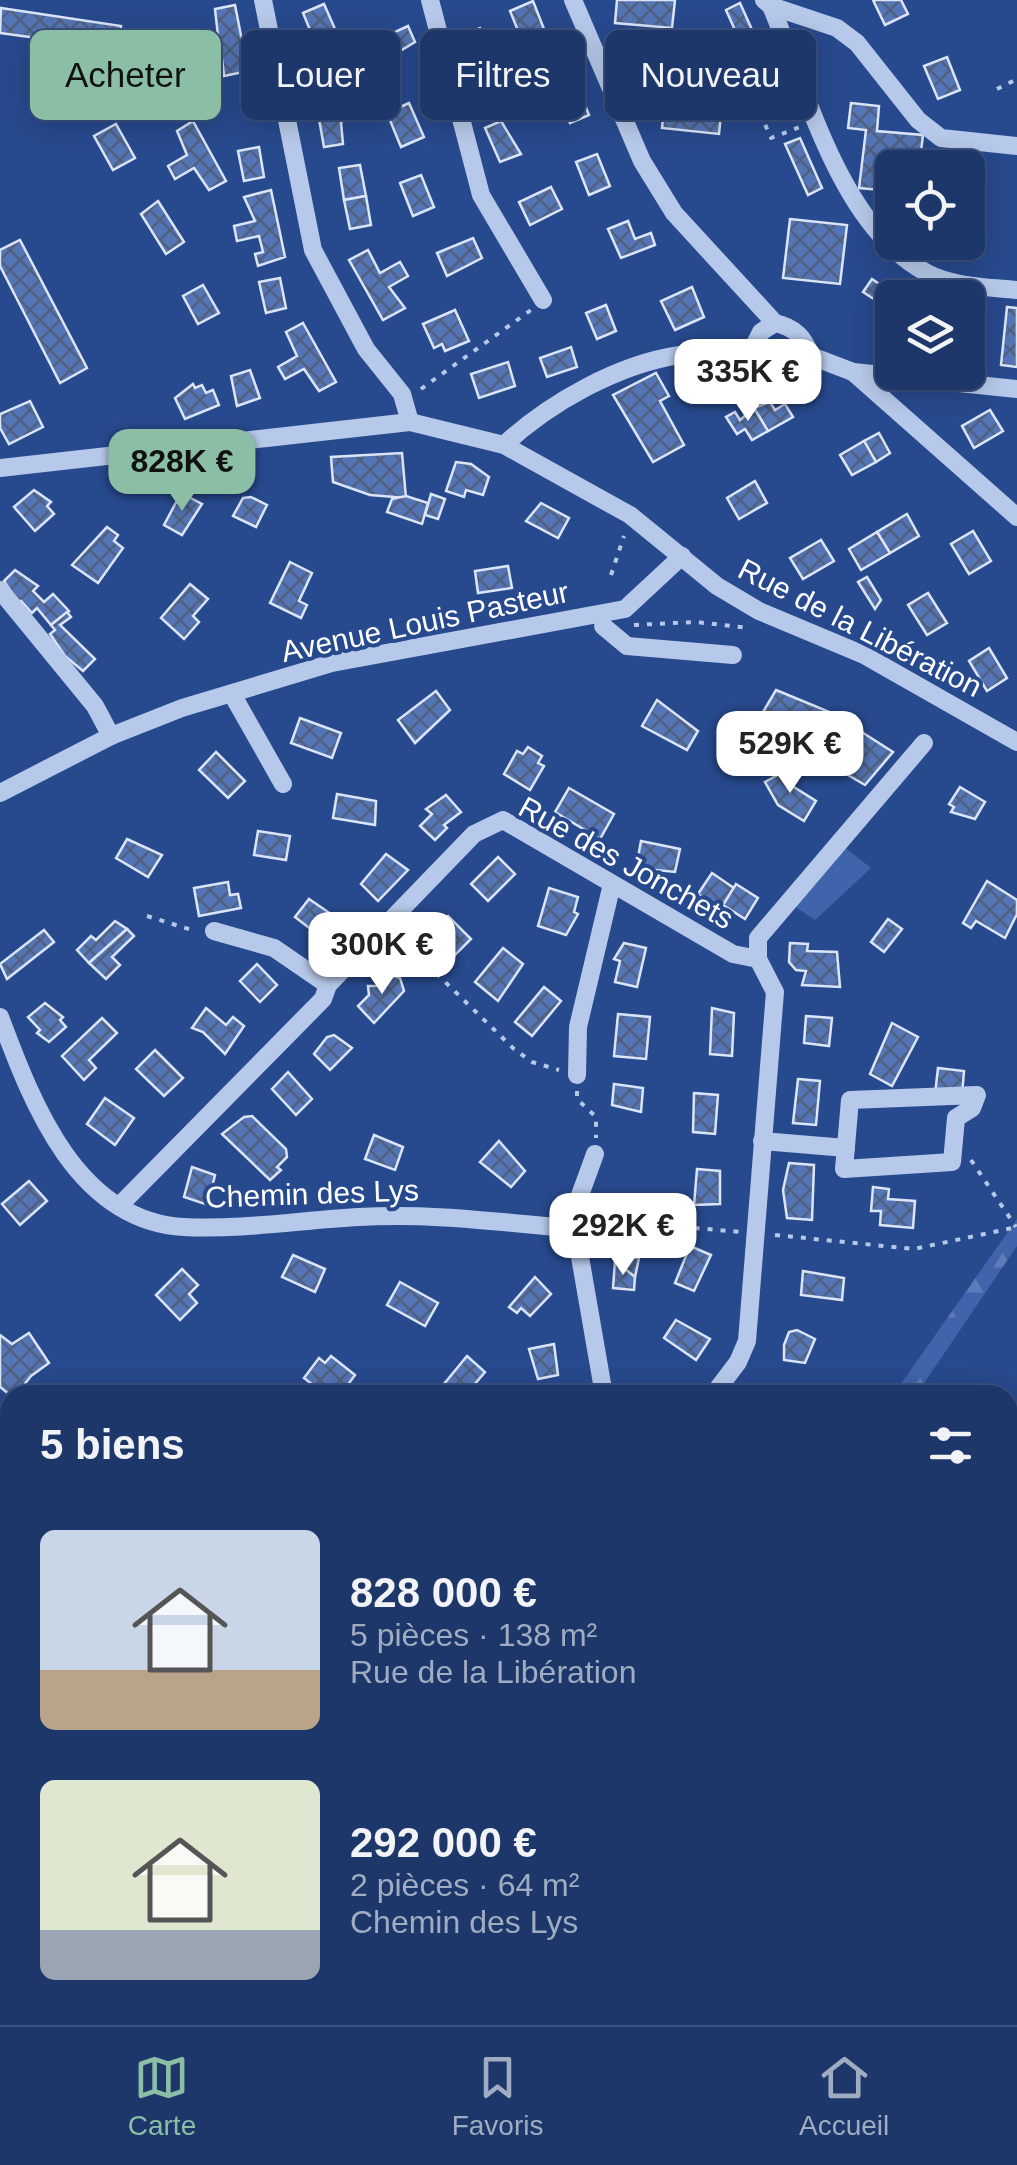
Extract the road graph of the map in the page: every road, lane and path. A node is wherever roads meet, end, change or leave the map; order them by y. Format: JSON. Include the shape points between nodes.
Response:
{"nodes":[{"id":1,"x":263,"y":0,"type":"edge"},
{"id":2,"x":430,"y":0,"type":"edge"},
{"id":3,"x":573,"y":0,"type":"edge"},
{"id":4,"x":768,"y":3,"type":"edge"},
{"id":5,"x":1017,"y":79,"type":"edge"},
{"id":6,"x":997,"y":89,"type":"dead end"},
{"id":7,"x":818,"y":119,"type":"joint"},
{"id":8,"x":763,"y":120,"type":"edge"},
{"id":9,"x":816,"y":120,"type":"edge"},
{"id":10,"x":1017,"y":146,"type":"edge"},
{"id":11,"x":1017,"y":290,"type":"edge"},
{"id":12,"x":543,"y":300,"type":"joint"},
{"id":13,"x":775,"y":323,"type":"junction"},
{"id":14,"x":811,"y":356,"type":"junction"},
{"id":15,"x":764,"y":359,"type":"junction"},
{"id":16,"x":853,"y":372,"type":"junction"},
{"id":17,"x":1017,"y":389,"type":"edge"},
{"id":18,"x":402,"y":394,"type":"junction"},
{"id":19,"x":410,"y":422,"type":"junction"},
{"id":20,"x":504,"y":445,"type":"junction"},
{"id":21,"x":0,"y":468,"type":"edge"},
{"id":22,"x":1017,"y":517,"type":"edge"},
{"id":23,"x":626,"y":531,"type":"dead end"},
{"id":24,"x":682,"y":556,"type":"junction"},
{"id":25,"x":611,"y":575,"type":"dead end"},
{"id":26,"x":0,"y":590,"type":"edge"},
{"id":27,"x":770,"y":614,"type":"junction"},
{"id":28,"x":603,"y":626,"type":"joint"},
{"id":29,"x":732,"y":656,"type":"dead end"},
{"id":30,"x":232,"y":694,"type":"junction"},
{"id":31,"x":110,"y":736,"type":"junction"},
{"id":32,"x":1017,"y":742,"type":"edge"},
{"id":33,"x":924,"y":743,"type":"dead end"},
{"id":34,"x":283,"y":784,"type":"dead end"},
{"id":35,"x":0,"y":793,"type":"edge"},
{"id":36,"x":612,"y":884,"type":"junction"},
{"id":37,"x":146,"y":916,"type":"dead end"},
{"id":38,"x":385,"y":923,"type":"junction"},
{"id":39,"x":214,"y":930,"type":"joint"},
{"id":40,"x":758,"y":959,"type":"junction"},
{"id":41,"x":328,"y":985,"type":"junction"},
{"id":42,"x":0,"y":1016,"type":"edge"},
{"id":43,"x":578,"y":1075,"type":"junction"},
{"id":44,"x":762,"y":1141,"type":"junction"},
{"id":45,"x":846,"y":1148,"type":"junction"},
{"id":46,"x":962,"y":1149,"type":"dead end"},
{"id":47,"x":596,"y":1154,"type":"joint"},
{"id":48,"x":119,"y":1206,"type":"junction"},
{"id":49,"x":572,"y":1225,"type":"junction"},
{"id":50,"x":1016,"y":1227,"type":"edge"},
{"id":51,"x":756,"y":1234,"type":"junction"},
{"id":52,"x":602,"y":1385,"type":"edge"},
{"id":53,"x":721,"y":1385,"type":"edge"}],
"edges":[{"from":1,"to":18,"type":"street","via":[[313,250],[366,348]]},
{"from":2,"to":12,"type":"street","via":[[480,195]]},
{"from":3,"to":13,"type":"street","via":[[642,161],[674,213]]},
{"from":4,"to":7,"type":"street"},
{"from":4,"to":10,"type":"street","via":[[838,28],[857,42],[918,120],[941,138]]},
{"from":5,"to":6,"type":"path"},
{"from":7,"to":11,"type":"street","via":[[852,199],[902,256],[928,274]]},
{"from":8,"to":9,"type":"path","via":[[772,138]]},
{"from":12,"to":18,"type":"path","via":[[422,388]]},
{"from":13,"to":14,"type":"street","via":[[804,339]]},
{"from":13,"to":15,"type":"street","via":[[756,342]]},
{"from":14,"to":15,"type":"street","via":[[786,367]]},
{"from":14,"to":16,"type":"street"},
{"from":15,"to":20,"type":"street","via":[[684,354],[640,363],[534,418]]},
{"from":16,"to":17,"type":"street"},
{"from":16,"to":22,"type":"street"},
{"from":18,"to":19,"type":"street"},
{"from":19,"to":20,"type":"street","name":"Rue de la Libération"},
{"from":19,"to":21,"type":"street","name":"Rue de la Libération"},
{"from":20,"to":24,"type":"street","name":"Rue de la Libération","via":[[630,515]]},
{"from":23,"to":25,"type":"path"},
{"from":24,"to":27,"type":"street","name":"Rue de la Libération","via":[[717,586]]},
{"from":24,"to":30,"type":"street","name":"Avenue Louis Pasteur","via":[[624,609],[332,664]]},
{"from":26,"to":31,"type":"street","via":[[95,706]]},
{"from":27,"to":28,"type":"path","via":[[765,628],[696,622]]},
{"from":27,"to":32,"type":"street","name":"Rue de la Libération","via":[[864,655]]},
{"from":28,"to":29,"type":"street","via":[[627,646]]},
{"from":30,"to":31,"type":"street","name":"Avenue Louis Pasteur"},
{"from":30,"to":34,"type":"street"},
{"from":31,"to":35,"type":"street","name":"Avenue Louis Pasteur"},
{"from":33,"to":40,"type":"street","via":[[758,938]]},
{"from":36,"to":38,"type":"street","name":"Rue des Jonchets","via":[[503,820],[474,834]]},
{"from":36,"to":40,"type":"street","name":"Rue des Jonchets","via":[[733,954]]},
{"from":36,"to":43,"type":"street","via":[[578,1027]]},
{"from":37,"to":39,"type":"path","via":[[197,932]]},
{"from":38,"to":41,"type":"street","name":"Rue des Jonchets"},
{"from":38,"to":43,"type":"path","via":[[514,1049],[532,1062]]},
{"from":39,"to":41,"type":"street","via":[[274,948]]},
{"from":40,"to":44,"type":"street","name":"Rue des Jonchets","via":[[776,992]]},
{"from":41,"to":48,"type":"street","name":"Rue des Jonchets","via":[[322,999]]},
{"from":42,"to":48,"type":"street","name":"Chemin des Lys","via":[[71,1164]]},
{"from":43,"to":47,"type":"path","via":[[578,1098],[596,1117]]},
{"from":44,"to":45,"type":"street"},
{"from":44,"to":51,"type":"street","name":"Rue des Jonchets"},
{"from":45,"to":45,"type":"street","via":[[850,1100],[977,1095],[972,1108],[956,1118],[952,1162],[844,1170]]},
{"from":46,"to":50,"type":"path"},
{"from":47,"to":49,"type":"street"},
{"from":48,"to":49,"type":"street","name":"Chemin des Lys","via":[[183,1227],[417,1215]]},
{"from":49,"to":51,"type":"path"},
{"from":49,"to":52,"type":"street"},
{"from":50,"to":51,"type":"path","via":[[914,1250]]},
{"from":51,"to":53,"type":"street","name":"Rue des Jonchets","via":[[747,1341]]}]}
